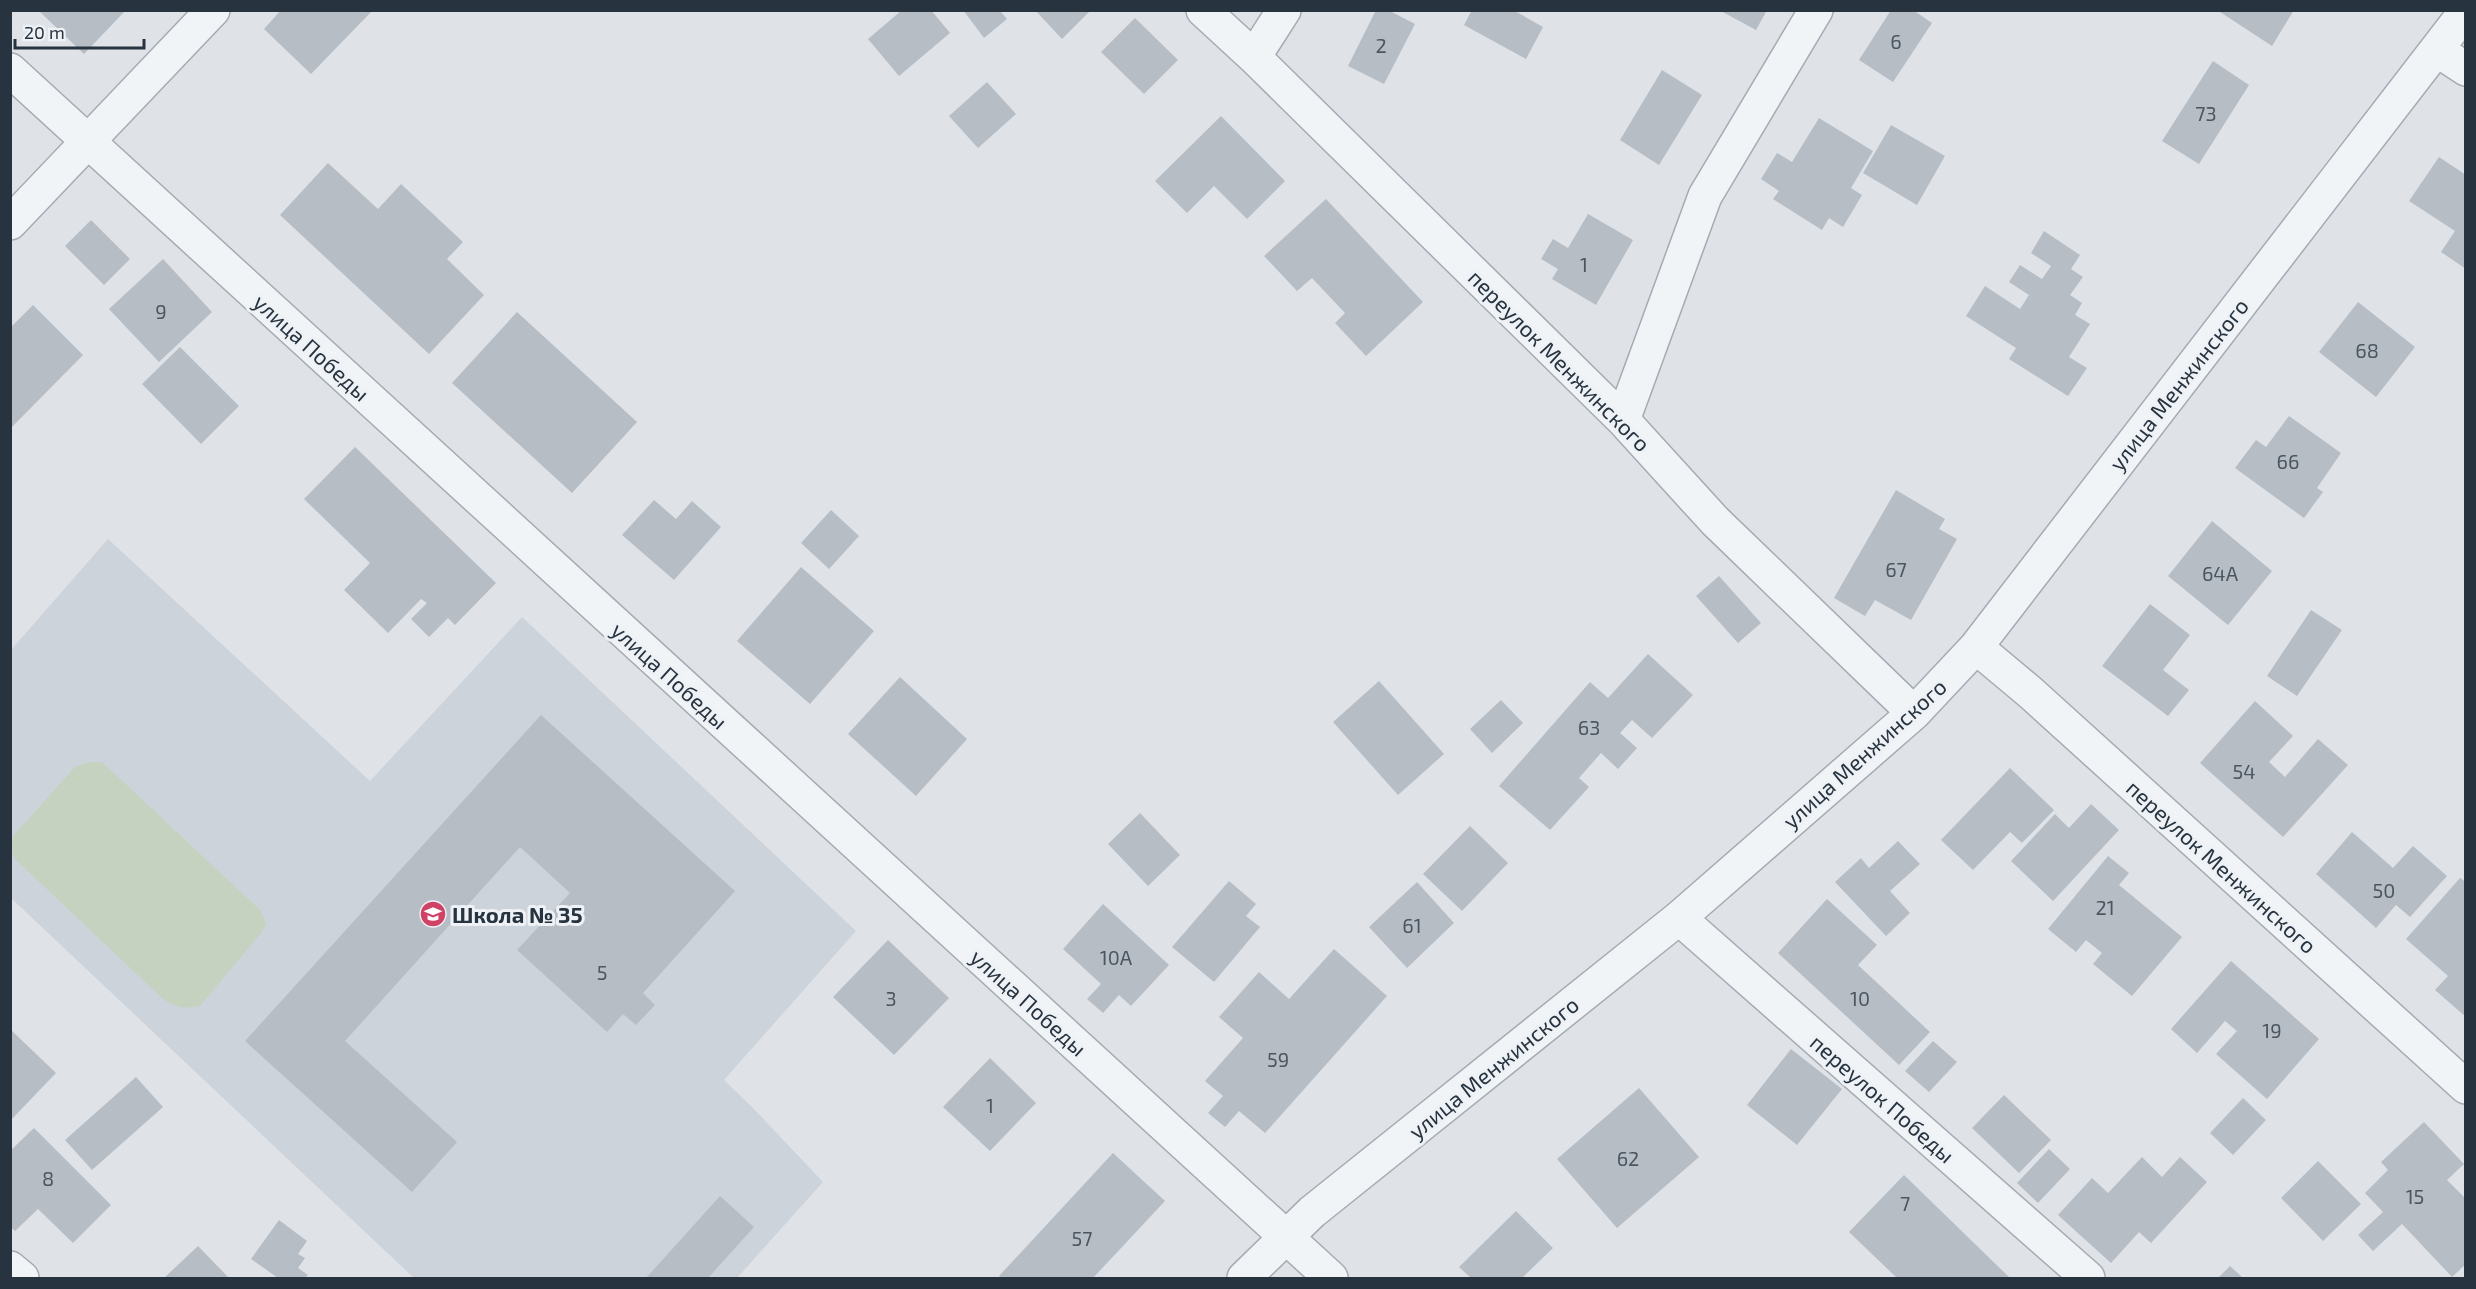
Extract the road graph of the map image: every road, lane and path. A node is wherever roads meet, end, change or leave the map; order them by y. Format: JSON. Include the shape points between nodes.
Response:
{"nodes":[{"id":1,"x":213,"y":10,"type":"edge"},
{"id":2,"x":1203,"y":10,"type":"edge"},
{"id":3,"x":1284,"y":10,"type":"edge"},
{"id":4,"x":1816,"y":10,"type":"edge"},
{"id":5,"x":2466,"y":11,"type":"edge"},
{"id":6,"x":2436,"y":50,"type":"junction"},
{"id":7,"x":1254,"y":57,"type":"junction"},
{"id":8,"x":2466,"y":69,"type":"edge"},
{"id":9,"x":10,"y":70,"type":"edge"},
{"id":10,"x":87,"y":141,"type":"junction"},
{"id":11,"x":10,"y":223,"type":"edge"},
{"id":12,"x":1623,"y":420,"type":"junction"},
{"id":13,"x":1976,"y":647,"type":"junction"},
{"id":14,"x":1914,"y":713,"type":"junction"},
{"id":15,"x":1678,"y":918,"type":"junction"},
{"id":16,"x":2466,"y":1087,"type":"edge"},
{"id":17,"x":1286,"y":1236,"type":"junction"},
{"id":18,"x":10,"y":1268,"type":"edge"},
{"id":19,"x":22,"y":1278,"type":"edge"},
{"id":20,"x":1244,"y":1278,"type":"edge"},
{"id":21,"x":1331,"y":1278,"type":"edge"},
{"id":22,"x":2088,"y":1278,"type":"edge"}],
"edges":[{"from":1,"to":10,"type":"street"},
{"from":2,"to":7,"type":"street","name":"переулок Менжинского"},
{"from":3,"to":7,"type":"street"},
{"from":4,"to":12,"type":"street","via":[[1704,196]]},
{"from":5,"to":6,"type":"street","name":"улица Менжинского"},
{"from":6,"to":8,"type":"street"},
{"from":6,"to":13,"type":"street","name":"улица Менжинского"},
{"from":7,"to":12,"type":"street","name":"переулок Менжинского"},
{"from":9,"to":10,"type":"street","name":"улица Победы"},
{"from":10,"to":11,"type":"street"},
{"from":10,"to":17,"type":"street","name":"улица Победы"},
{"from":12,"to":14,"type":"street","name":"переулок Менжинского","via":[[1715,521]]},
{"from":13,"to":14,"type":"street","name":"улица Менжинского"},
{"from":13,"to":16,"type":"street","name":"переулок Менжинского"},
{"from":14,"to":15,"type":"street","name":"улица Менжинского"},
{"from":15,"to":17,"type":"street","name":"улица Менжинского"},
{"from":15,"to":22,"type":"street","name":"переулок Победы"},
{"from":17,"to":20,"type":"street","name":"улица Менжинского"},
{"from":17,"to":21,"type":"street","name":"улица Победы"},
{"from":18,"to":19,"type":"street"}]}
